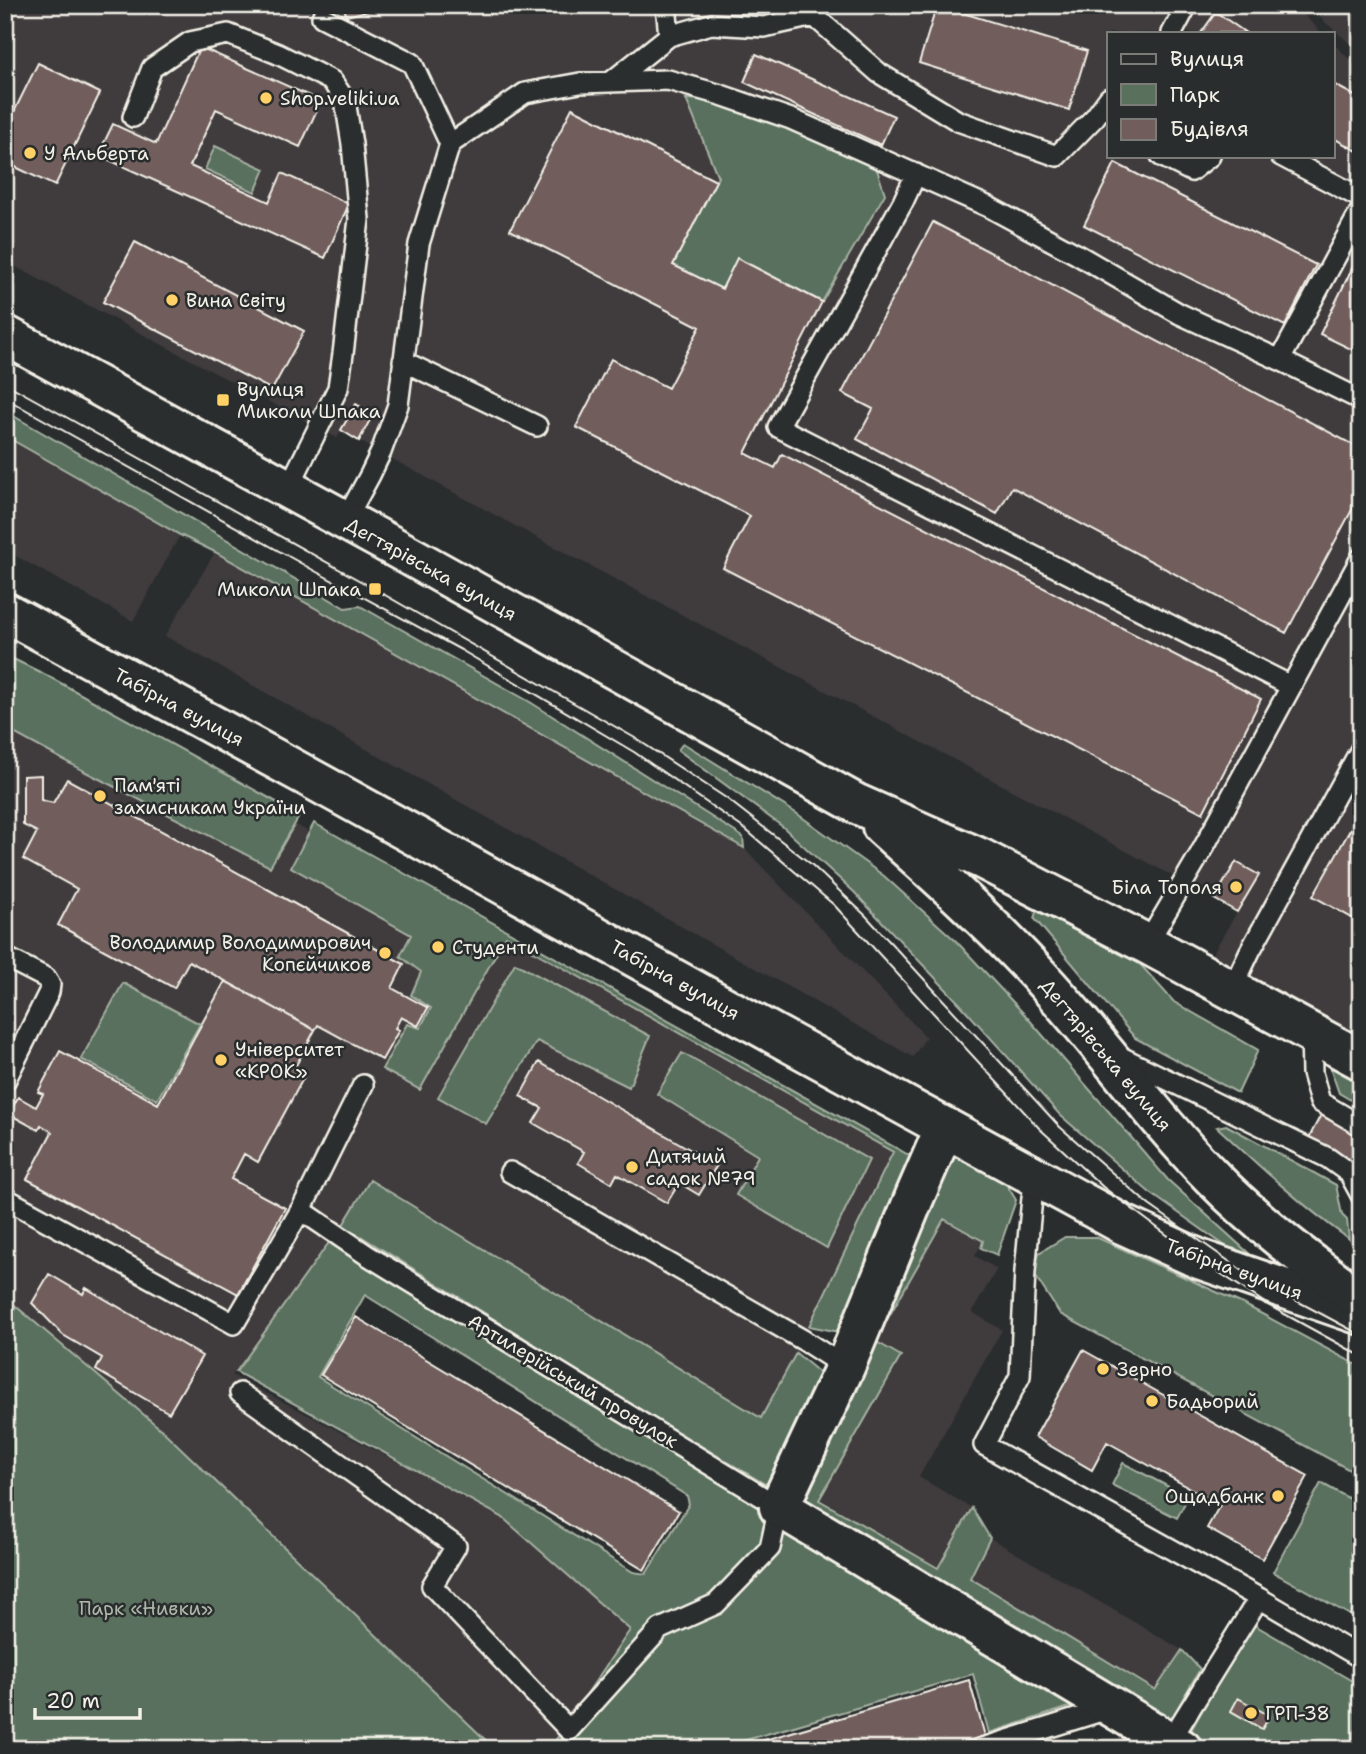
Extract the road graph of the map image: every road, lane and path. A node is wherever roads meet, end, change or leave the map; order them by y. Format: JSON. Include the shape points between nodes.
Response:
{"nodes":[{"id":1,"x":666,"y":5,"type":"edge"},
{"id":2,"x":1187,"y":5,"type":"edge"},
{"id":3,"x":818,"y":11,"type":"edge"},
{"id":4,"x":322,"y":17,"type":"dead end"},
{"id":5,"x":1173,"y":32,"type":"edge"},
{"id":6,"x":669,"y":36,"type":"junction"},
{"id":7,"x":611,"y":82,"type":"junction"},
{"id":8,"x":1107,"y":100,"type":"edge"},
{"id":9,"x":133,"y":117,"type":"dead end"},
{"id":10,"x":450,"y":144,"type":"junction"},
{"id":11,"x":1165,"y":158,"type":"edge"},
{"id":12,"x":1207,"y":158,"type":"edge"},
{"id":13,"x":1284,"y":158,"type":"edge"},
{"id":14,"x":916,"y":174,"type":"junction"},
{"id":15,"x":1361,"y":198,"type":"edge"},
{"id":16,"x":1361,"y":210,"type":"edge"},
{"id":17,"x":5,"y":335,"type":"edge"},
{"id":18,"x":1280,"y":360,"type":"junction"},
{"id":19,"x":403,"y":361,"type":"junction"},
{"id":20,"x":1361,"y":400,"type":"edge"},
{"id":21,"x":537,"y":426,"type":"dead end"},
{"id":22,"x":288,"y":489,"type":"junction"},
{"id":23,"x":345,"y":521,"type":"junction"},
{"id":24,"x":1361,"y":558,"type":"edge"},
{"id":25,"x":5,"y":612,"type":"edge"},
{"id":26,"x":1292,"y":686,"type":"junction"},
{"id":27,"x":1361,"y":749,"type":"edge"},
{"id":28,"x":1354,"y":781,"type":"edge"},
{"id":29,"x":857,"y":804,"type":"junction"},
{"id":30,"x":1147,"y":944,"type":"junction"},
{"id":31,"x":5,"y":957,"type":"edge"},
{"id":32,"x":1232,"y":989,"type":"junction"},
{"id":33,"x":1311,"y":1033,"type":"junction"},
{"id":34,"x":1102,"y":1048,"type":"junction"},
{"id":35,"x":1361,"y":1060,"type":"edge"},
{"id":36,"x":5,"y":1080,"type":"edge"},
{"id":37,"x":363,"y":1085,"type":"dead end"},
{"id":38,"x":1361,"y":1126,"type":"edge"},
{"id":39,"x":945,"y":1127,"type":"junction"},
{"id":40,"x":510,"y":1172,"type":"dead end"},
{"id":41,"x":1036,"y":1176,"type":"junction"},
{"id":42,"x":1361,"y":1195,"type":"edge"},
{"id":43,"x":5,"y":1198,"type":"edge"},
{"id":44,"x":301,"y":1210,"type":"junction"},
{"id":45,"x":1361,"y":1300,"type":"edge"},
{"id":46,"x":1361,"y":1315,"type":"edge"},
{"id":47,"x":845,"y":1367,"type":"junction"},
{"id":48,"x":240,"y":1392,"type":"dead end"},
{"id":49,"x":779,"y":1507,"type":"junction"},
{"id":50,"x":1259,"y":1598,"type":"junction"},
{"id":51,"x":1361,"y":1658,"type":"edge"},
{"id":52,"x":1112,"y":1708,"type":"junction"},
{"id":53,"x":1176,"y":1745,"type":"edge"},
{"id":54,"x":978,"y":1749,"type":"edge"}],
"edges":[{"from":1,"to":6,"type":"lane"},
{"from":2,"to":5,"type":"lane"},
{"from":3,"to":6,"type":"lane","via":[[764,27],[711,24]]},
{"from":3,"to":8,"type":"lane","via":[[879,73],[958,121],[1057,156]]},
{"from":4,"to":10,"type":"lane","via":[[412,63]]},
{"from":6,"to":7,"type":"lane"},
{"from":7,"to":10,"type":"lane","via":[[525,93]]},
{"from":7,"to":14,"type":"lane","via":[[668,80],[721,95],[792,119]]},
{"from":9,"to":22,"type":"lane","via":[[152,68],[190,42],[228,34],[332,81],[345,100],[359,219],[343,354],[338,388]]},
{"from":10,"to":19,"type":"lane","via":[[419,244]]},
{"from":11,"to":12,"type":"lane","via":[[1191,171]]},
{"from":13,"to":15,"type":"lane"},
{"from":14,"to":18,"type":"lane","via":[[989,207],[1180,313]]},
{"from":14,"to":26,"type":"lane","via":[[778,427]]},
{"from":16,"to":18,"type":"lane"},
{"from":17,"to":22,"type":"street","name":"Дегтярівська вулиця"},
{"from":18,"to":20,"type":"lane"},
{"from":19,"to":21,"type":"lane"},
{"from":19,"to":23,"type":"lane","via":[[398,405],[370,475]]},
{"from":22,"to":23,"type":"street","name":"Дегтярівська вулиця"},
{"from":23,"to":29,"type":"street","name":"Дегтярівська вулиця"},
{"from":24,"to":26,"type":"lane"},
{"from":25,"to":39,"type":"street","name":"Табірна вулиця"},
{"from":26,"to":30,"type":"lane"},
{"from":27,"to":28,"type":"lane"},
{"from":28,"to":32,"type":"lane","via":[[1250,951]]},
{"from":29,"to":30,"type":"street","name":"Дегтярівська вулиця","via":[[982,859]]},
{"from":29,"to":34,"type":"street","name":"Дегтярівська вулиця","via":[[1029,965]]},
{"from":30,"to":32,"type":"street","name":"Дегтярівська вулиця"},
{"from":31,"to":36,"type":"lane","via":[[46,978],[50,985]]},
{"from":32,"to":33,"type":"street","name":"Дегтярівська вулиця"},
{"from":33,"to":35,"type":"street","name":"Дегтярівська вулиця"},
{"from":33,"to":38,"type":"lane","via":[[1312,1073],[1320,1102]]},
{"from":34,"to":42,"type":"lane","via":[[1328,1158],[1349,1173]]},
{"from":34,"to":45,"type":"street","name":"Дегтярівська вулиця","via":[[1214,1179],[1285,1243]]},
{"from":37,"to":44,"type":"lane"},
{"from":39,"to":41,"type":"street","name":"Табірна вулиця"},
{"from":39,"to":47,"type":"street"},
{"from":40,"to":47,"type":"lane"},
{"from":41,"to":46,"type":"street","name":"Табірна вулиця","via":[[1199,1259]]},
{"from":41,"to":50,"type":"lane","via":[[1020,1376],[984,1445]]},
{"from":43,"to":44,"type":"lane","via":[[234,1324]]},
{"from":44,"to":49,"type":"lane","name":"Артилерійський провулок"},
{"from":47,"to":49,"type":"street"},
{"from":48,"to":49,"type":"lane","via":[[456,1546],[432,1586],[569,1730],[660,1629],[716,1604],[770,1548]]},
{"from":49,"to":52,"type":"street","name":"Артилерійський провулок"},
{"from":50,"to":51,"type":"lane"},
{"from":50,"to":53,"type":"lane"},
{"from":52,"to":53,"type":"street","name":"Артилерійський провулок"},
{"from":52,"to":54,"type":"lane"}]}
